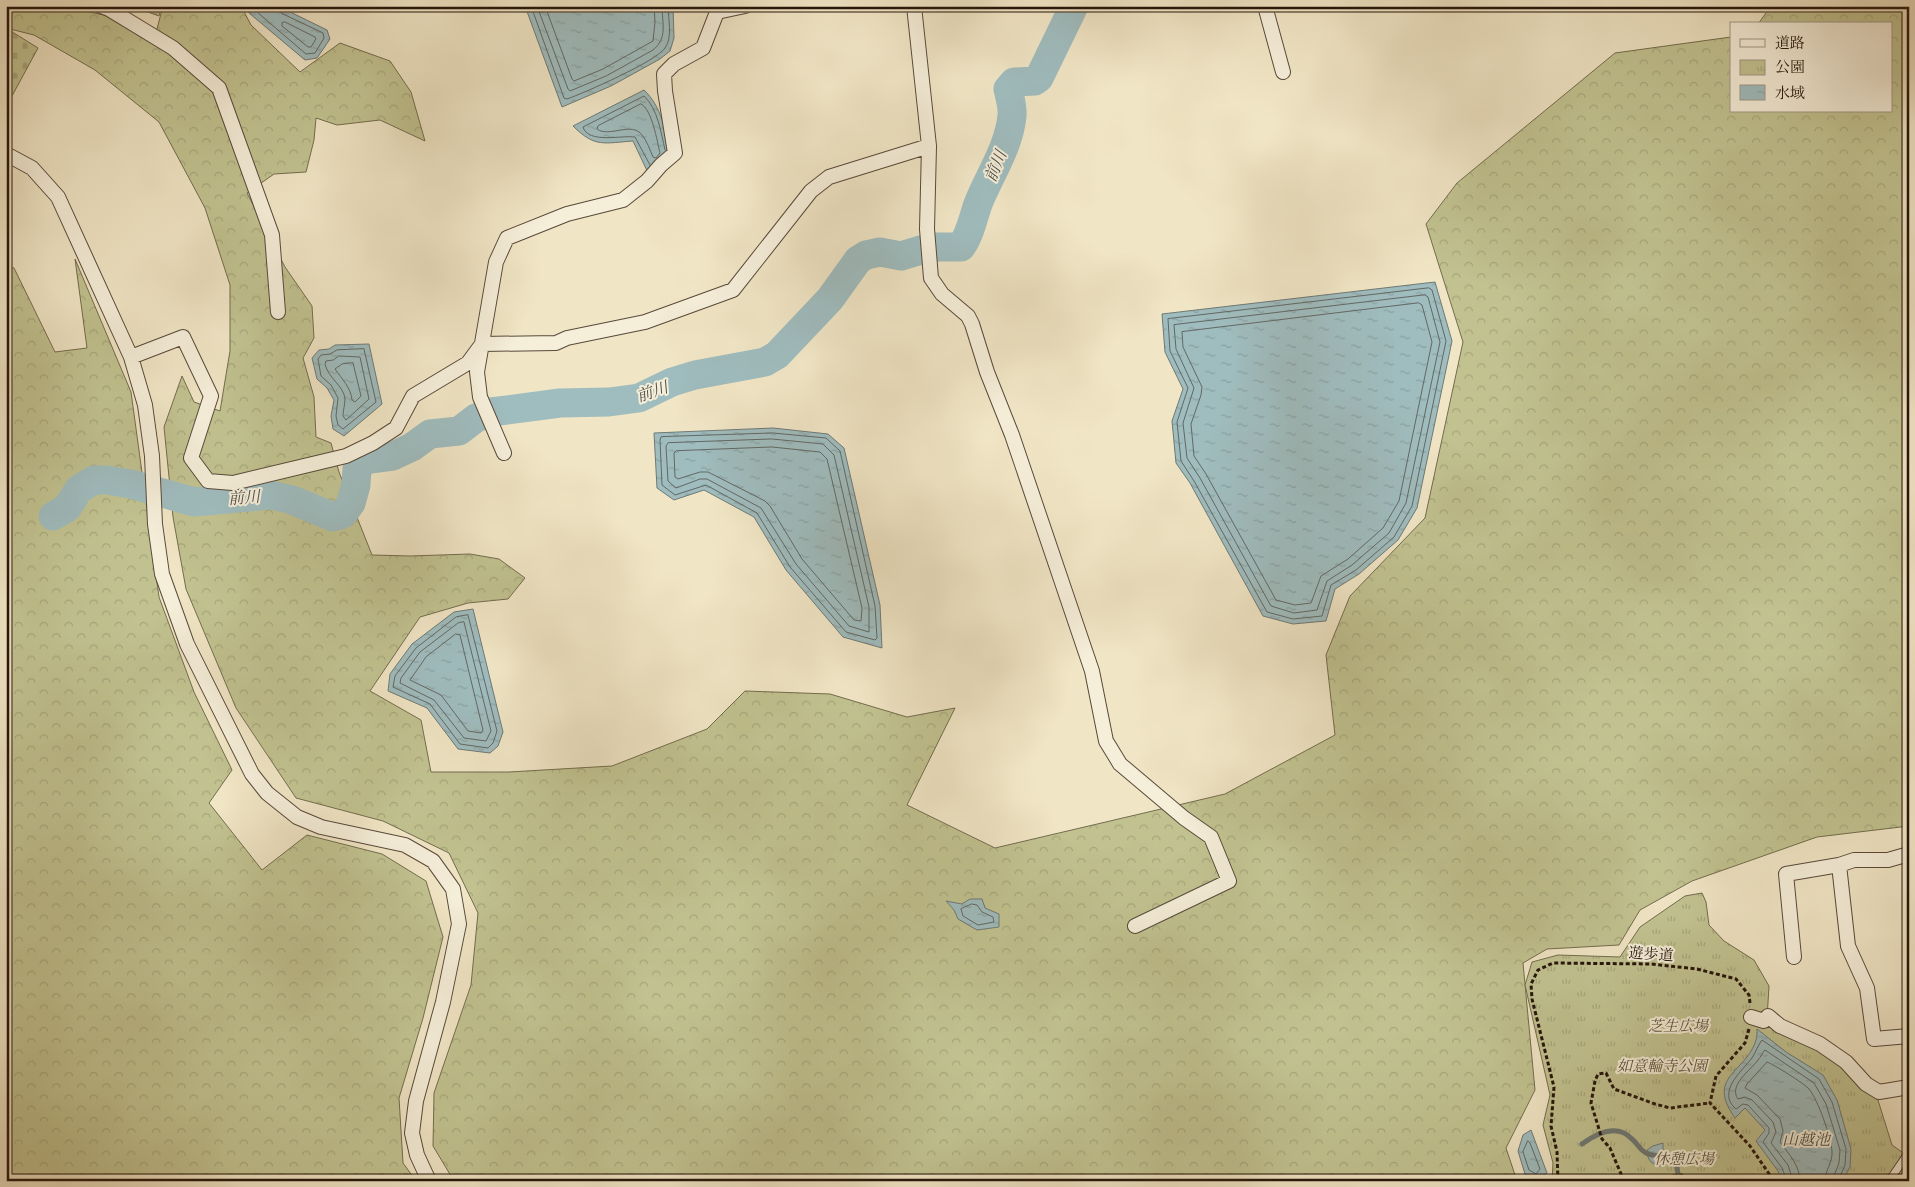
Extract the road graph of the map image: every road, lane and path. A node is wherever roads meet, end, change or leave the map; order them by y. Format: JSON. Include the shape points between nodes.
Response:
{"nodes":[{"id":1,"x":101,"y":6,"type":"edge"},
{"id":2,"x":745,"y":6,"type":"edge"},
{"id":3,"x":914,"y":6,"type":"edge"},
{"id":4,"x":1265,"y":6,"type":"edge"},
{"id":5,"x":1283,"y":72,"type":"dead end"},
{"id":6,"x":929,"y":146,"type":"junction"},
{"id":7,"x":6,"y":154,"type":"edge"},
{"id":8,"x":278,"y":312,"type":"dead end"},
{"id":9,"x":482,"y":344,"type":"junction"},
{"id":10,"x":131,"y":357,"type":"junction"},
{"id":11,"x":504,"y":453,"type":"dead end"},
{"id":12,"x":1909,"y":854,"type":"edge"},
{"id":13,"x":1839,"y":865,"type":"junction"},
{"id":14,"x":1135,"y":926,"type":"dead end"},
{"id":15,"x":1794,"y":958,"type":"dead end"},
{"id":16,"x":1751,"y":1018,"type":"junction"},
{"id":17,"x":1909,"y":1036,"type":"edge"},
{"id":18,"x":1909,"y":1087,"type":"edge"},
{"id":19,"x":1710,"y":1103,"type":"junction"},
{"id":20,"x":1909,"y":1152,"type":"edge"},
{"id":21,"x":1683,"y":1175,"type":"dead end"},
{"id":22,"x":1672,"y":1176,"type":"dead end"},
{"id":23,"x":429,"y":1181,"type":"edge"},
{"id":24,"x":1558,"y":1181,"type":"edge"},
{"id":25,"x":1624,"y":1181,"type":"edge"},
{"id":26,"x":1774,"y":1181,"type":"edge"},
{"id":27,"x":1889,"y":1181,"type":"edge"}],
"edges":[{"from":1,"to":8,"type":"street","via":[[173,48],[219,88],[272,235]]},
{"from":2,"to":9,"type":"street","via":[[717,12],[704,48],[674,64],[664,74],[675,153],[647,181],[623,200],[567,214],[507,238],[496,262]]},
{"from":3,"to":6,"type":"street"},
{"from":4,"to":5,"type":"street"},
{"from":6,"to":9,"type":"street","via":[[829,177],[811,192],[733,290],[645,322],[556,343]]},
{"from":6,"to":14,"type":"street","via":[[927,229],[931,278],[972,324],[1092,671],[1106,741],[1120,764],[1211,837],[1229,881]]},
{"from":7,"to":10,"type":"street","via":[[32,168],[58,197]]},
{"from":9,"to":10,"type":"street","via":[[468,363],[413,396],[396,428],[373,443],[346,456],[233,483],[208,482],[191,458],[211,396],[183,337]]},
{"from":9,"to":11,"type":"street","via":[[477,372],[480,396]]},
{"from":10,"to":23,"type":"street","via":[[145,404],[162,574],[187,644],[252,774],[267,793],[297,817],[321,828],[404,845],[433,861],[453,889],[460,924],[416,1102],[412,1133],[417,1155]]},
{"from":12,"to":13,"type":"street","via":[[1888,860],[1854,860]]},
{"from":13,"to":15,"type":"street","via":[[1786,874]]},
{"from":13,"to":17,"type":"street","via":[[1848,946],[1867,988],[1874,1039]]},
{"from":16,"to":18,"type":"street","via":[[1764,1022],[1768,1016],[1780,1026],[1820,1044],[1879,1092]]},
{"from":16,"to":19,"type":"path","name":"遊歩道","via":[[1745,1043],[1716,1076]]},
{"from":16,"to":24,"type":"path","name":"遊歩道","via":[[1749,995],[1736,980],[1697,969],[1652,964],[1553,963],[1538,970],[1531,984],[1532,999],[1554,1088],[1552,1126]]},
{"from":19,"to":25,"type":"path","via":[[1670,1108],[1654,1106],[1614,1089],[1606,1073],[1598,1074],[1591,1103],[1602,1139],[1610,1148]]},
{"from":19,"to":26,"type":"path","via":[[1750,1146]]},
{"from":20,"to":27,"type":"lane"},
{"from":21,"to":22,"type":"path"}]}
